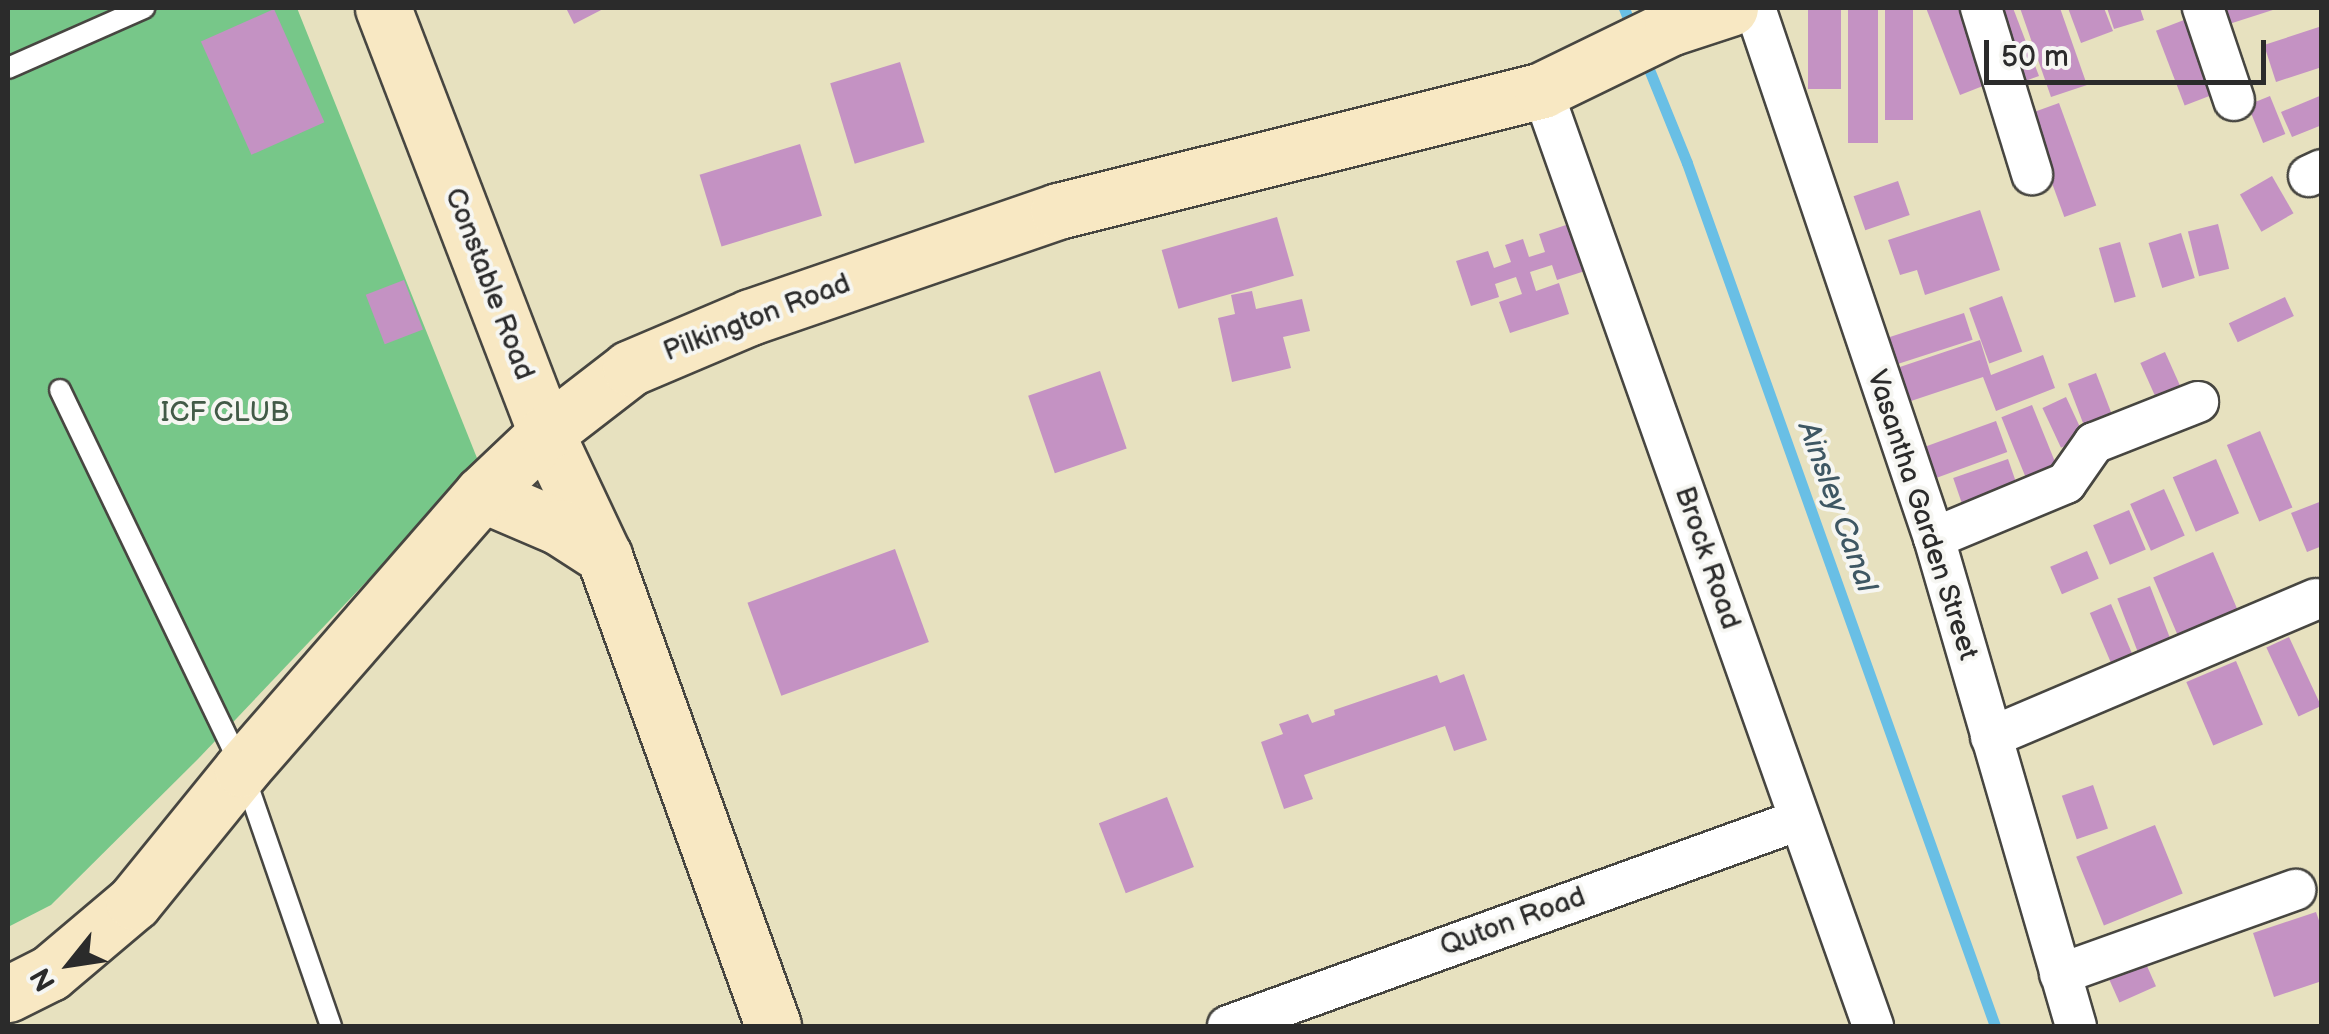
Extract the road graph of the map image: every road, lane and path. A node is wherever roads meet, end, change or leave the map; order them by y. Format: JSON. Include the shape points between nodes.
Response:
{"nodes":[{"id":1,"x":144,"y":8,"type":"edge"},
{"id":2,"x":383,"y":8,"type":"edge"},
{"id":3,"x":1730,"y":8,"type":"edge"},
{"id":4,"x":1755,"y":8,"type":"edge"},
{"id":5,"x":1981,"y":8,"type":"edge"},
{"id":6,"x":2204,"y":8,"type":"edge"},
{"id":7,"x":8,"y":68,"type":"edge"},
{"id":8,"x":1542,"y":90,"type":"junction"},
{"id":9,"x":2234,"y":100,"type":"dead end"},
{"id":10,"x":2032,"y":174,"type":"dead end"},
{"id":11,"x":60,"y":390,"type":"dead end"},
{"id":12,"x":2198,"y":402,"type":"dead end"},
{"id":13,"x":546,"y":433,"type":"junction"},
{"id":14,"x":482,"y":494,"type":"junction"},
{"id":15,"x":1934,"y":538,"type":"junction"},
{"id":16,"x":604,"y":556,"type":"junction"},
{"id":17,"x":2316,"y":599,"type":"dead end"},
{"id":18,"x":1991,"y":737,"type":"junction"},
{"id":19,"x":242,"y":769,"type":"junction"},
{"id":20,"x":1799,"y":820,"type":"junction"},
{"id":21,"x":2295,"y":890,"type":"dead end"},
{"id":22,"x":2060,"y":974,"type":"junction"},
{"id":23,"x":8,"y":994,"type":"edge"},
{"id":24,"x":1313,"y":1011,"type":"edge"},
{"id":25,"x":331,"y":1026,"type":"edge"},
{"id":26,"x":773,"y":1026,"type":"edge"},
{"id":27,"x":1228,"y":1026,"type":"edge"},
{"id":28,"x":1872,"y":1026,"type":"edge"},
{"id":29,"x":2076,"y":1026,"type":"edge"}],
"edges":[{"from":1,"to":7,"type":"lane"},
{"from":2,"to":13,"type":"street","name":"Constable Road"},
{"from":3,"to":8,"type":"street","name":"Pilkington Road","via":[[1672,27]]},
{"from":4,"to":15,"type":"street","name":"Vasantha Garden Street"},
{"from":5,"to":10,"type":"street"},
{"from":6,"to":9,"type":"street"},
{"from":8,"to":13,"type":"street","name":"Pilkington Road","via":[[1058,211],[858,279],[630,368]]},
{"from":8,"to":20,"type":"street","name":"Brock Road"},
{"from":11,"to":19,"type":"lane"},
{"from":12,"to":15,"type":"street","via":[[2094,443],[2066,483]]},
{"from":13,"to":14,"type":"street","name":"Pilkington Road"},
{"from":13,"to":16,"type":"street","name":"Constable Road"},
{"from":14,"to":16,"type":"street","via":[[559,527]]},
{"from":14,"to":19,"type":"street","name":"Pilkington Road"},
{"from":15,"to":18,"type":"street","name":"Vasantha Garden Street"},
{"from":16,"to":26,"type":"street","name":"Constable Road"},
{"from":17,"to":18,"type":"street"},
{"from":18,"to":22,"type":"street","name":"Vasantha Garden Street"},
{"from":19,"to":23,"type":"street","name":"Pilkington Road","via":[[134,902],[50,973]]},
{"from":19,"to":25,"type":"lane"},
{"from":20,"to":24,"type":"street","name":"Quton Road"},
{"from":20,"to":28,"type":"street","name":"Brock Road"},
{"from":21,"to":22,"type":"street"},
{"from":22,"to":29,"type":"street","name":"Vasantha Garden Street"},
{"from":24,"to":27,"type":"street","name":"Quton Road"}]}
